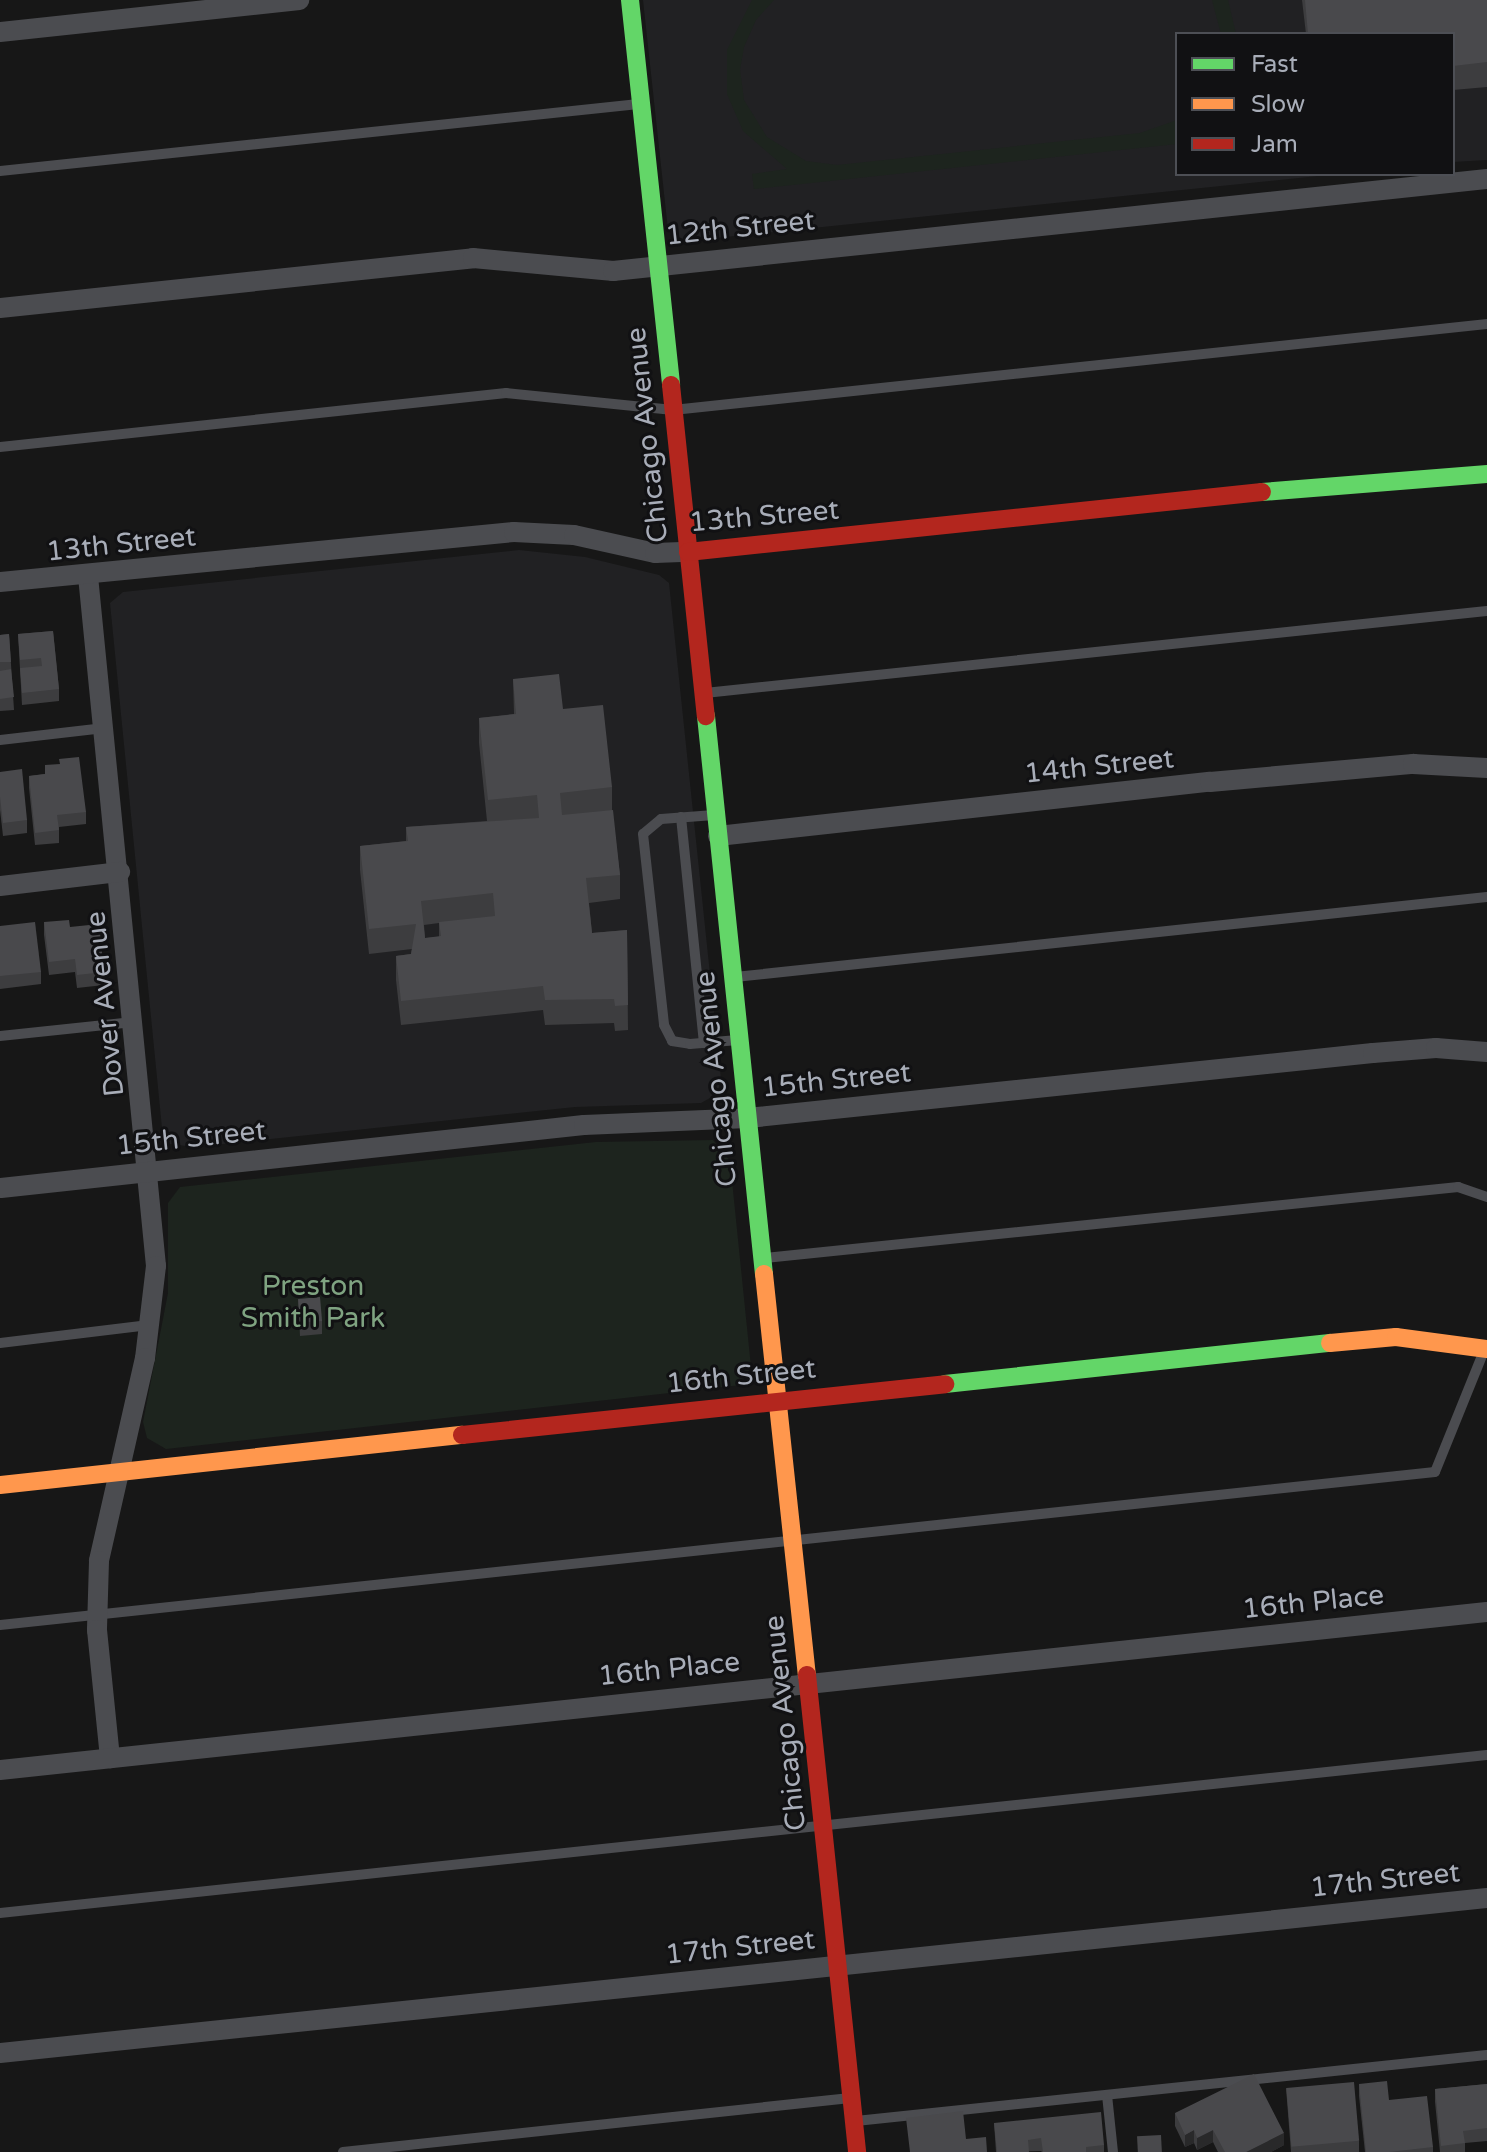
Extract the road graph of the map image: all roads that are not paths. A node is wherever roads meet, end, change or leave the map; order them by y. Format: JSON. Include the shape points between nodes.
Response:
{"nodes":[{"id":1,"x":299,"y":0,"type":"edge"},
{"id":2,"x":630,"y":0,"type":"edge"},
{"id":3,"x":0,"y":32,"type":"edge"},
{"id":4,"x":641,"y":103,"type":"junction"},
{"id":5,"x":0,"y":171,"type":"edge"},
{"id":6,"x":1487,"y":179,"type":"edge"},
{"id":7,"x":657,"y":266,"type":"junction"},
{"id":8,"x":0,"y":308,"type":"edge"},
{"id":9,"x":1487,"y":324,"type":"edge"},
{"id":10,"x":673,"y":410,"type":"junction"},
{"id":11,"x":0,"y":447,"type":"edge"},
{"id":12,"x":1487,"y":474,"type":"edge"},
{"id":13,"x":688,"y":552,"type":"junction"},
{"id":14,"x":88,"y":576,"type":"junction"},
{"id":15,"x":0,"y":582,"type":"edge"},
{"id":16,"x":1487,"y":611,"type":"edge"},
{"id":17,"x":703,"y":693,"type":"junction"},
{"id":18,"x":104,"y":728,"type":"junction"},
{"id":19,"x":0,"y":740,"type":"edge"},
{"id":20,"x":1487,"y":768,"type":"edge"},
{"id":21,"x":716,"y":814,"type":"junction"},
{"id":22,"x":681,"y":817,"type":"junction"},
{"id":23,"x":718,"y":836,"type":"junction"},
{"id":24,"x":120,"y":872,"type":"junction"},
{"id":25,"x":0,"y":886,"type":"edge"},
{"id":26,"x":1487,"y":897,"type":"edge"},
{"id":27,"x":733,"y":977,"type":"junction"},
{"id":28,"x":135,"y":1022,"type":"junction"},
{"id":29,"x":0,"y":1036,"type":"edge"},
{"id":30,"x":740,"y":1040,"type":"junction"},
{"id":31,"x":704,"y":1043,"type":"junction"},
{"id":32,"x":1487,"y":1052,"type":"edge"},
{"id":33,"x":748,"y":1118,"type":"junction"},
{"id":34,"x":149,"y":1171,"type":"junction"},
{"id":35,"x":1,"y":1188,"type":"edge"},
{"id":36,"x":1487,"y":1197,"type":"edge"},
{"id":37,"x":763,"y":1259,"type":"junction"},
{"id":38,"x":151,"y":1324,"type":"junction"},
{"id":39,"x":0,"y":1343,"type":"edge"},
{"id":40,"x":1486,"y":1348,"type":"edge"},
{"id":41,"x":778,"y":1401,"type":"junction"},
{"id":42,"x":118,"y":1472,"type":"junction"},
{"id":43,"x":0,"y":1485,"type":"edge"},
{"id":44,"x":793,"y":1543,"type":"junction"},
{"id":45,"x":1487,"y":1612,"type":"edge"},
{"id":46,"x":97,"y":1614,"type":"junction"},
{"id":47,"x":0,"y":1625,"type":"edge"},
{"id":48,"x":808,"y":1682,"type":"junction"},
{"id":49,"x":1487,"y":1755,"type":"edge"},
{"id":50,"x":110,"y":1758,"type":"junction"},
{"id":51,"x":0,"y":1770,"type":"edge"},
{"id":52,"x":824,"y":1826,"type":"junction"},
{"id":53,"x":1487,"y":1898,"type":"edge"},
{"id":54,"x":0,"y":1913,"type":"edge"},
{"id":55,"x":838,"y":1964,"type":"junction"},
{"id":56,"x":0,"y":2053,"type":"edge"},
{"id":57,"x":1487,"y":2055,"type":"edge"},
{"id":58,"x":1107,"y":2095,"type":"junction"},
{"id":59,"x":852,"y":2098,"type":"junction"},
{"id":60,"x":854,"y":2121,"type":"junction"},
{"id":61,"x":343,"y":2152,"type":"edge"},
{"id":62,"x":857,"y":2152,"type":"edge"},
{"id":63,"x":1113,"y":2152,"type":"edge"}],
"edges":[{"from":1,"to":3,"type":"street"},
{"from":2,"to":4,"type":"street","name":"Chicago Avenue"},
{"from":4,"to":5,"type":"lane"},
{"from":4,"to":7,"type":"street","name":"Chicago Avenue"},
{"from":6,"to":7,"type":"street","name":"12th Street"},
{"from":7,"to":8,"type":"street","name":"12th Street","via":[[581,270],[473,258]]},
{"from":7,"to":10,"type":"street","name":"Chicago Avenue"},
{"from":9,"to":10,"type":"lane"},
{"from":10,"to":11,"type":"lane","via":[[506,393]]},
{"from":10,"to":13,"type":"street","name":"Chicago Avenue"},
{"from":12,"to":13,"type":"street","name":"13th Street","via":[[1379,480]]},
{"from":13,"to":14,"type":"street","name":"13th Street","via":[[640,552],[574,535],[514,532]]},
{"from":13,"to":17,"type":"street","name":"Chicago Avenue"},
{"from":14,"to":15,"type":"street","name":"13th Street"},
{"from":14,"to":18,"type":"street","name":"Dover Avenue"},
{"from":16,"to":17,"type":"lane"},
{"from":17,"to":21,"type":"street","name":"Chicago Avenue"},
{"from":18,"to":19,"type":"lane"},
{"from":18,"to":24,"type":"street","name":"Dover Avenue"},
{"from":20,"to":23,"type":"street","name":"14th Street","via":[[1382,766]]},
{"from":21,"to":22,"type":"lane"},
{"from":21,"to":23,"type":"street","name":"Chicago Avenue"},
{"from":22,"to":31,"type":"lane"},
{"from":22,"to":31,"type":"lane","via":[[661,819],[643,834],[664,1025],[672,1041]]},
{"from":23,"to":27,"type":"street","name":"Chicago Avenue"},
{"from":24,"to":25,"type":"street"},
{"from":24,"to":28,"type":"street","name":"Dover Avenue"},
{"from":26,"to":27,"type":"lane"},
{"from":27,"to":30,"type":"street","name":"Chicago Avenue"},
{"from":28,"to":29,"type":"lane"},
{"from":28,"to":34,"type":"street","name":"Dover Avenue"},
{"from":30,"to":31,"type":"lane"},
{"from":30,"to":33,"type":"street","name":"Chicago Avenue"},
{"from":32,"to":33,"type":"street","name":"15th Street","via":[[1436,1048],[1373,1053]]},
{"from":33,"to":34,"type":"street","name":"15th Street","via":[[584,1125]]},
{"from":33,"to":37,"type":"street","name":"Chicago Avenue"},
{"from":34,"to":35,"type":"street","name":"15th Street"},
{"from":34,"to":38,"type":"street","name":"Dover Avenue","via":[[156,1266]]},
{"from":36,"to":37,"type":"lane","via":[[1458,1187]]},
{"from":37,"to":41,"type":"street","name":"Chicago Avenue"},
{"from":38,"to":39,"type":"lane"},
{"from":38,"to":42,"type":"street","name":"Dover Avenue"},
{"from":40,"to":41,"type":"street","name":"16th Street","via":[[1396,1337]]},
{"from":40,"to":44,"type":"lane","via":[[1435,1472]]},
{"from":41,"to":42,"type":"street","name":"16th Street"},
{"from":41,"to":44,"type":"street","name":"Chicago Avenue"},
{"from":42,"to":43,"type":"street","name":"16th Street"},
{"from":42,"to":46,"type":"street","name":"Dover Avenue","via":[[99,1561]]},
{"from":44,"to":46,"type":"lane"},
{"from":44,"to":48,"type":"street","name":"Chicago Avenue"},
{"from":45,"to":48,"type":"street","name":"16th Place"},
{"from":46,"to":47,"type":"lane"},
{"from":46,"to":50,"type":"street","name":"Dover Avenue"},
{"from":48,"to":50,"type":"street","name":"16th Place"},
{"from":48,"to":52,"type":"street","name":"Chicago Avenue"},
{"from":49,"to":52,"type":"lane"},
{"from":50,"to":51,"type":"street","name":"16th Place"},
{"from":52,"to":54,"type":"lane"},
{"from":52,"to":55,"type":"street","name":"Chicago Avenue"},
{"from":53,"to":55,"type":"street","name":"17th Street"},
{"from":55,"to":56,"type":"street","name":"17th Street"},
{"from":55,"to":59,"type":"street","name":"Chicago Avenue"},
{"from":57,"to":58,"type":"lane"},
{"from":58,"to":60,"type":"lane"},
{"from":58,"to":63,"type":"lane"},
{"from":59,"to":60,"type":"street","name":"Chicago Avenue"},
{"from":59,"to":61,"type":"lane"},
{"from":60,"to":62,"type":"street","name":"Chicago Avenue"}]}
